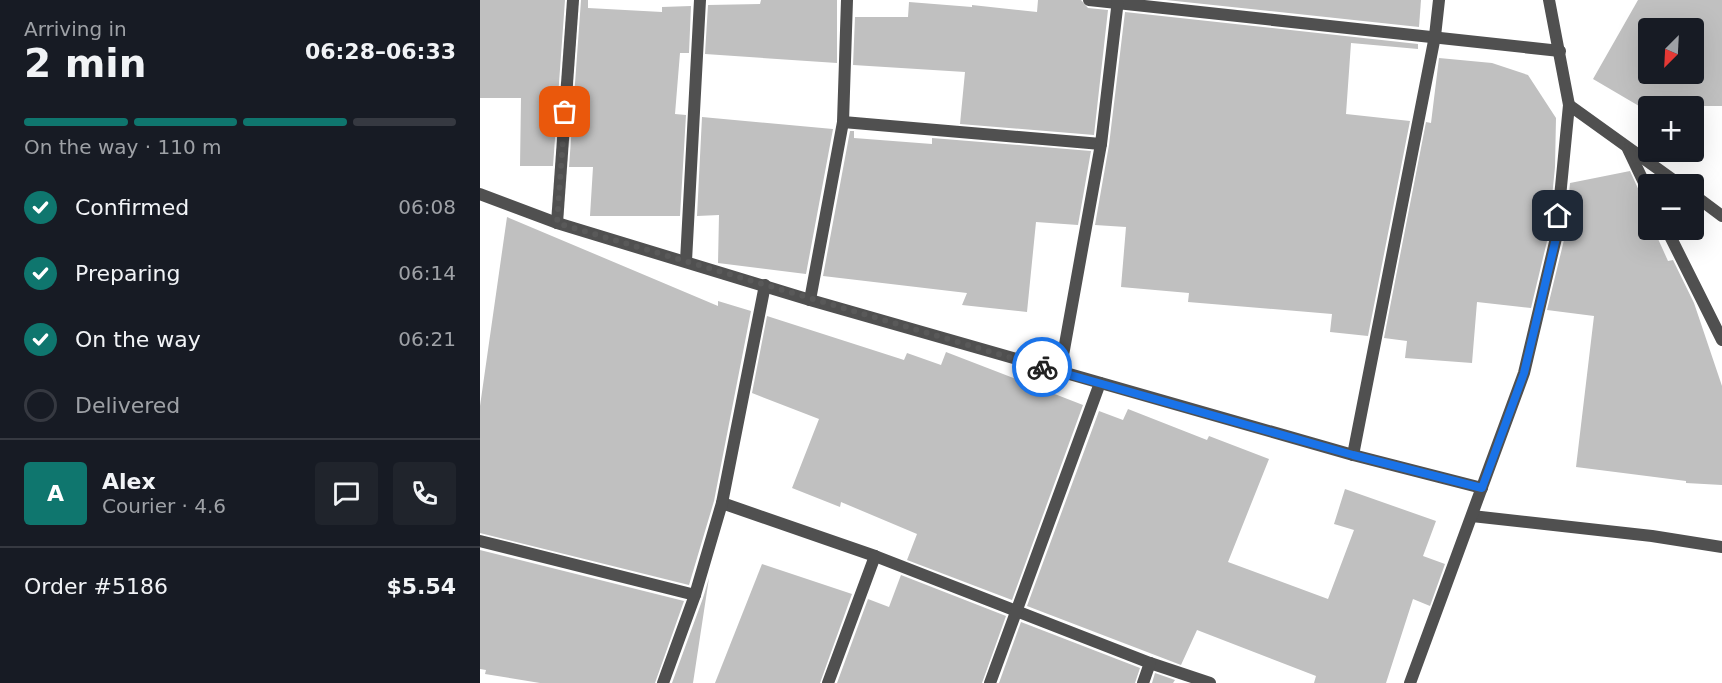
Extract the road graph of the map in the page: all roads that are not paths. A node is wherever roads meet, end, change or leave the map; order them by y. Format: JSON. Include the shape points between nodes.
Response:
{"nodes":[{"id":1,"x":573,"y":0,"type":"edge"},
{"id":2,"x":700,"y":0,"type":"edge"},
{"id":3,"x":847,"y":0,"type":"edge"},
{"id":4,"x":1089,"y":0,"type":"edge"},
{"id":5,"x":1439,"y":0,"type":"edge"},
{"id":6,"x":1549,"y":0,"type":"edge"},
{"id":7,"x":1118,"y":2,"type":"edge"},
{"id":8,"x":1435,"y":36,"type":"junction"},
{"id":9,"x":1560,"y":51,"type":"junction"},
{"id":10,"x":1569,"y":105,"type":"junction"},
{"id":11,"x":843,"y":122,"type":"junction"},
{"id":12,"x":1101,"y":144,"type":"junction"},
{"id":13,"x":1627,"y":148,"type":"junction"},
{"id":14,"x":1640,"y":174,"type":"edge"},
{"id":15,"x":1665,"y":174,"type":"edge"},
{"id":16,"x":480,"y":194,"type":"edge"},
{"id":17,"x":1704,"y":202,"type":"edge"},
{"id":18,"x":1722,"y":216,"type":"edge"},
{"id":19,"x":557,"y":223,"type":"junction"},
{"id":20,"x":1672,"y":240,"type":"edge"},
{"id":21,"x":686,"y":261,"type":"junction"},
{"id":22,"x":765,"y":285,"type":"junction"},
{"id":23,"x":810,"y":300,"type":"junction"},
{"id":24,"x":1722,"y":340,"type":"edge"},
{"id":25,"x":1060,"y":372,"type":"junction"},
{"id":26,"x":1100,"y":383,"type":"junction"},
{"id":27,"x":1353,"y":455,"type":"junction"},
{"id":28,"x":1482,"y":488,"type":"junction"},
{"id":29,"x":722,"y":503,"type":"junction"},
{"id":30,"x":1472,"y":516,"type":"junction"},
{"id":31,"x":480,"y":541,"type":"edge"},
{"id":32,"x":1722,"y":548,"type":"edge"},
{"id":33,"x":875,"y":556,"type":"junction"},
{"id":34,"x":694,"y":595,"type":"junction"},
{"id":35,"x":1018,"y":610,"type":"junction"},
{"id":36,"x":1150,"y":663,"type":"junction"},
{"id":37,"x":663,"y":683,"type":"edge"},
{"id":38,"x":828,"y":683,"type":"edge"},
{"id":39,"x":990,"y":683,"type":"edge"},
{"id":40,"x":1143,"y":683,"type":"edge"},
{"id":41,"x":1210,"y":683,"type":"edge"},
{"id":42,"x":1410,"y":683,"type":"edge"}],
"edges":[{"from":1,"to":19,"type":"street"},
{"from":2,"to":21,"type":"street"},
{"from":3,"to":11,"type":"street"},
{"from":4,"to":7,"type":"street"},
{"from":5,"to":8,"type":"street"},
{"from":6,"to":9,"type":"street"},
{"from":7,"to":8,"type":"street"},
{"from":7,"to":12,"type":"street"},
{"from":8,"to":9,"type":"street"},
{"from":8,"to":27,"type":"street"},
{"from":9,"to":10,"type":"street"},
{"from":10,"to":13,"type":"street"},
{"from":10,"to":28,"type":"street","via":[[1556,238],[1524,373]]},
{"from":11,"to":12,"type":"street"},
{"from":11,"to":23,"type":"street"},
{"from":12,"to":25,"type":"street"},
{"from":13,"to":14,"type":"street"},
{"from":13,"to":15,"type":"street"},
{"from":16,"to":19,"type":"street"},
{"from":17,"to":18,"type":"street"},
{"from":19,"to":21,"type":"street"},
{"from":20,"to":24,"type":"street"},
{"from":21,"to":22,"type":"street"},
{"from":22,"to":23,"type":"street"},
{"from":22,"to":29,"type":"street"},
{"from":23,"to":25,"type":"street"},
{"from":25,"to":26,"type":"street"},
{"from":26,"to":27,"type":"street"},
{"from":26,"to":35,"type":"street"},
{"from":27,"to":28,"type":"street"},
{"from":28,"to":30,"type":"street"},
{"from":29,"to":33,"type":"street"},
{"from":29,"to":34,"type":"street"},
{"from":30,"to":32,"type":"street","via":[[1652,536]]},
{"from":30,"to":42,"type":"street"},
{"from":31,"to":34,"type":"street"},
{"from":33,"to":35,"type":"street"},
{"from":33,"to":38,"type":"street"},
{"from":34,"to":37,"type":"street"},
{"from":35,"to":36,"type":"street"},
{"from":35,"to":39,"type":"street"},
{"from":36,"to":40,"type":"street"},
{"from":36,"to":41,"type":"street"}]}
